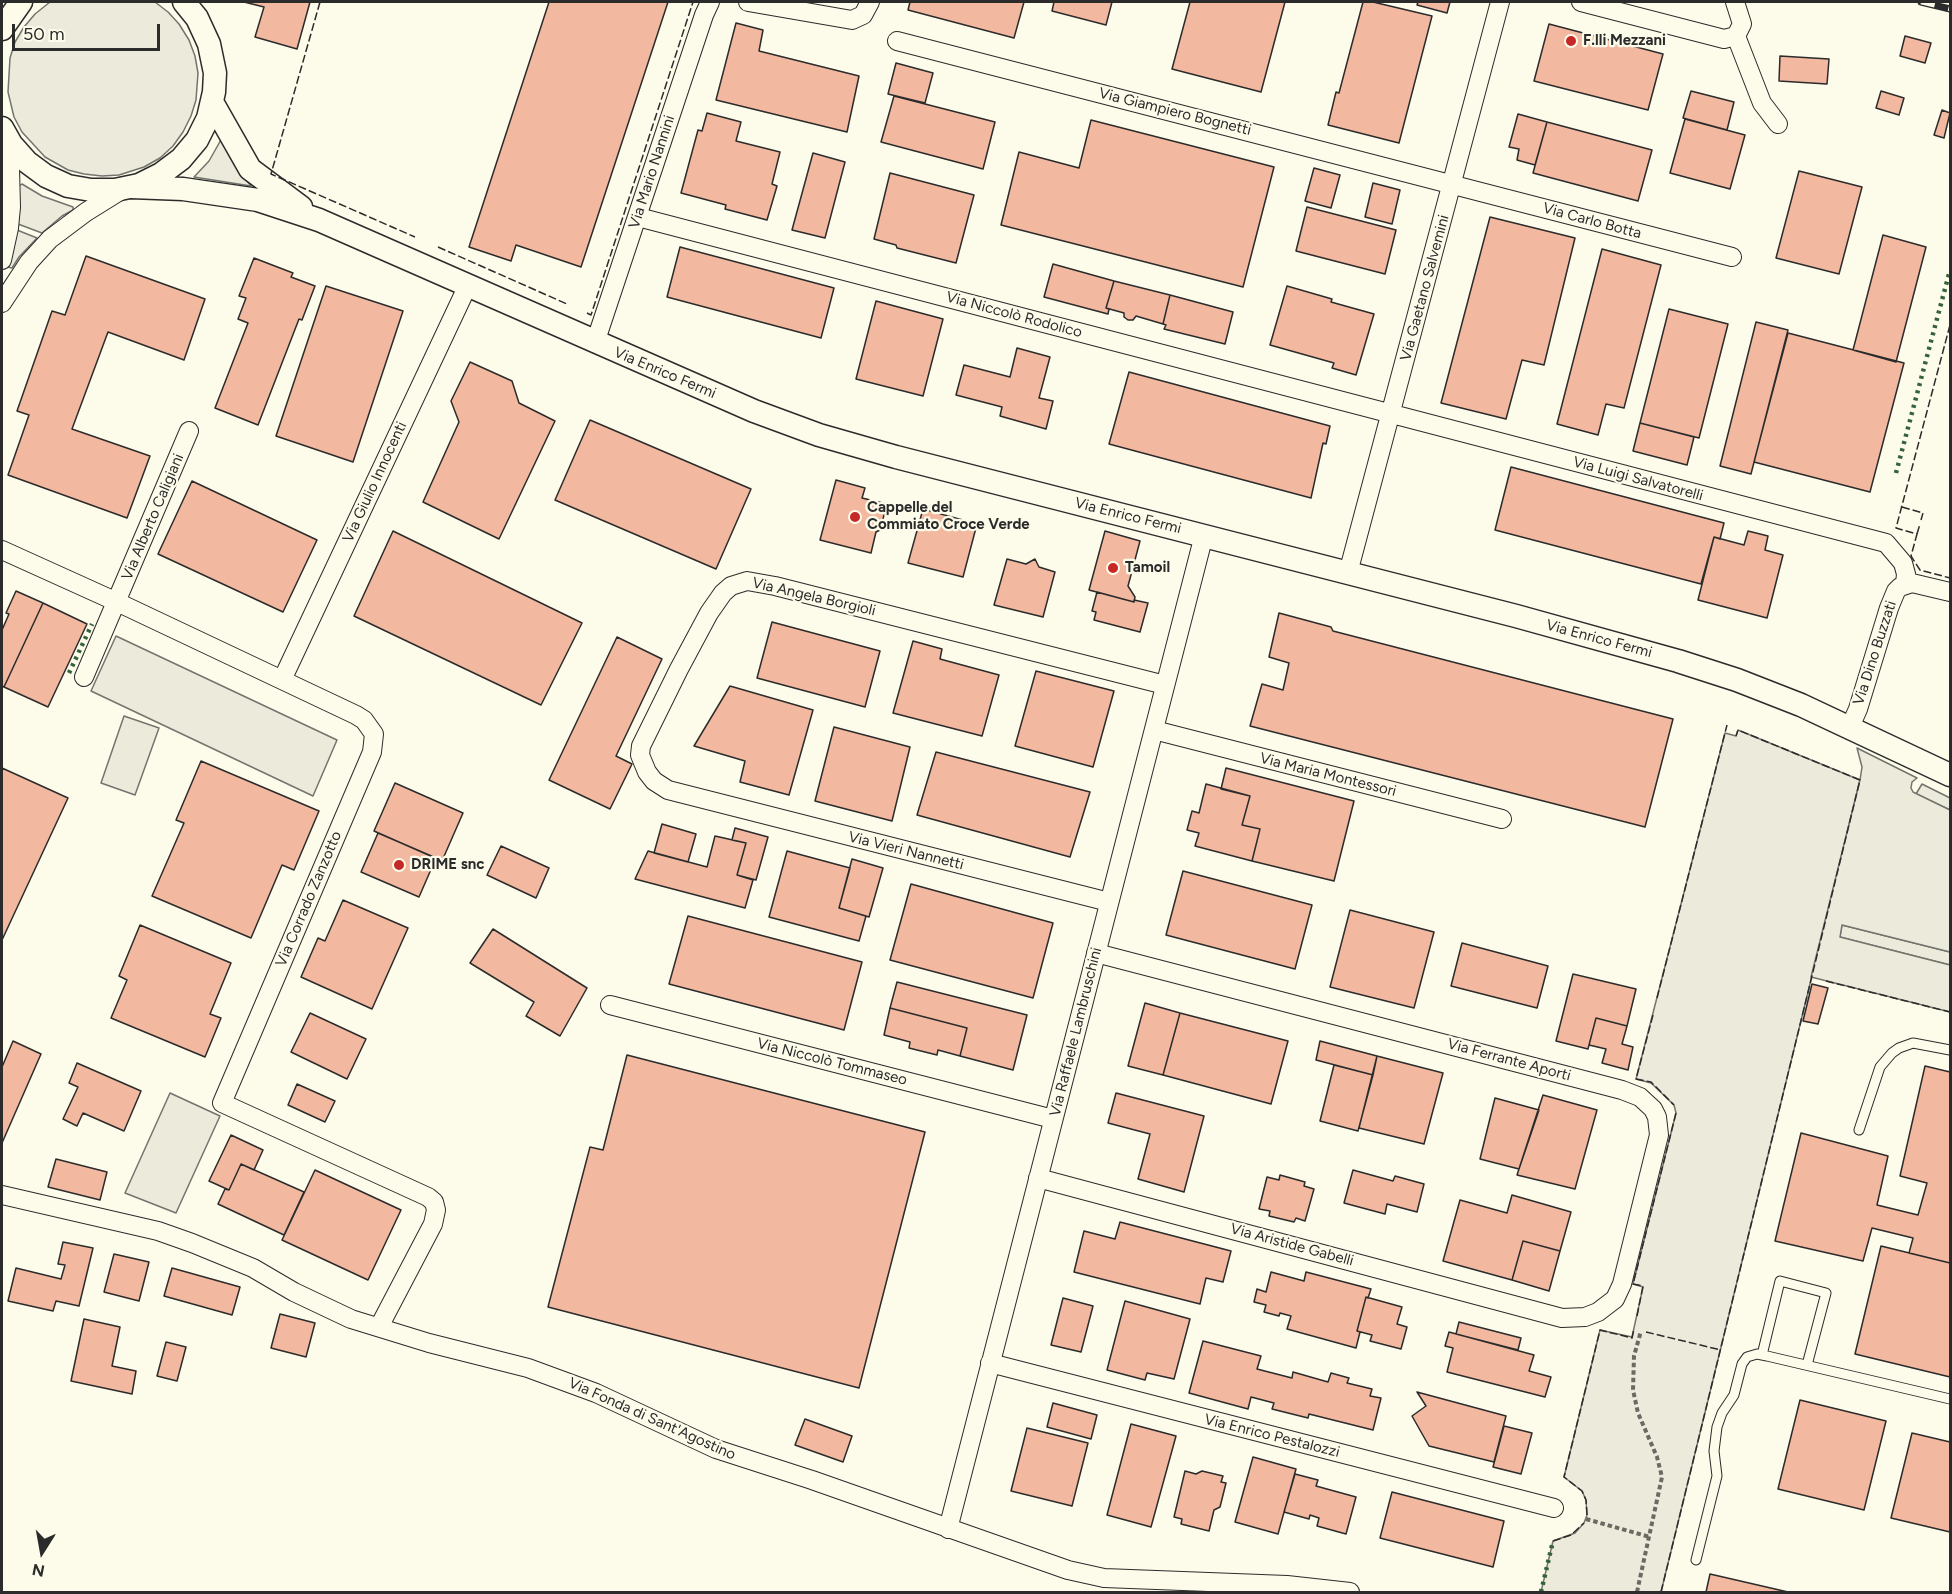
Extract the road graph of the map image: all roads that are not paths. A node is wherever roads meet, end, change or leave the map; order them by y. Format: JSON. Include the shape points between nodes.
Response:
{"nodes":[{"id":1,"x":184,"y":2,"type":"edge"},
{"id":2,"x":710,"y":2,"type":"edge"},
{"id":3,"x":748,"y":2,"type":"edge"},
{"id":4,"x":870,"y":2,"type":"edge"},
{"id":5,"x":1500,"y":2,"type":"edge"},
{"id":6,"x":1581,"y":2,"type":"edge"},
{"id":7,"x":1735,"y":2,"type":"edge"},
{"id":8,"x":13,"y":6,"type":"edge"},
{"id":9,"x":2,"y":29,"type":"edge"},
{"id":10,"x":1736,"y":36,"type":"junction"},
{"id":11,"x":897,"y":41,"type":"dead end"},
{"id":12,"x":212,"y":102,"type":"junction"},
{"id":13,"x":1778,"y":124,"type":"dead end"},
{"id":14,"x":2,"y":130,"type":"edge"},
{"id":15,"x":1453,"y":184,"type":"junction"},
{"id":16,"x":127,"y":188,"type":"junction"},
{"id":17,"x":638,"y":217,"type":"junction"},
{"id":18,"x":319,"y":220,"type":"junction"},
{"id":19,"x":1732,"y":258,"type":"dead end"},
{"id":20,"x":2,"y":260,"type":"edge"},
{"id":21,"x":468,"y":285,"type":"junction"},
{"id":22,"x":2,"y":303,"type":"edge"},
{"id":23,"x":596,"y":343,"type":"junction"},
{"id":24,"x":1391,"y":414,"type":"junction"},
{"id":25,"x":189,"y":431,"type":"dead end"},
{"id":26,"x":1204,"y":535,"type":"junction"},
{"id":27,"x":1886,"y":543,"type":"joint"},
{"id":28,"x":2,"y":550,"type":"edge"},
{"id":29,"x":1348,"y":573,"type":"junction"},
{"id":30,"x":1905,"y":584,"type":"junction"},
{"id":31,"x":1950,"y":592,"type":"edge"},
{"id":32,"x":117,"y":602,"type":"junction"},
{"id":33,"x":84,"y":677,"type":"dead end"},
{"id":34,"x":282,"y":680,"type":"junction"},
{"id":35,"x":1165,"y":685,"type":"junction"},
{"id":36,"x":1850,"y":727,"type":"junction"},
{"id":37,"x":1154,"y":730,"type":"junction"},
{"id":38,"x":1950,"y":775,"type":"edge"},
{"id":39,"x":703,"y":800,"type":"joint"},
{"id":40,"x":1502,"y":819,"type":"dead end"},
{"id":41,"x":1109,"y":902,"type":"junction"},
{"id":42,"x":1096,"y":953,"type":"junction"},
{"id":43,"x":610,"y":1005,"type":"dead end"},
{"id":44,"x":1950,"y":1050,"type":"edge"},
{"id":45,"x":1053,"y":1119,"type":"junction"},
{"id":46,"x":1859,"y":1130,"type":"dead end"},
{"id":47,"x":1038,"y":1178,"type":"junction"},
{"id":48,"x":2,"y":1195,"type":"edge"},
{"id":49,"x":1546,"y":1314,"type":"joint"},
{"id":50,"x":379,"y":1328,"type":"junction"},
{"id":51,"x":1762,"y":1355,"type":"junction"},
{"id":52,"x":990,"y":1364,"type":"junction"},
{"id":53,"x":1807,"y":1365,"type":"junction"},
{"id":54,"x":1950,"y":1399,"type":"edge"},
{"id":55,"x":1554,"y":1508,"type":"dead end"},
{"id":56,"x":948,"y":1529,"type":"junction"},
{"id":57,"x":1696,"y":1560,"type":"dead end"},
{"id":58,"x":1350,"y":1593,"type":"edge"}],
"edges":[{"from":1,"to":12,"type":"street","via":[[202,26],[209,44],[215,73]]},
{"from":2,"to":17,"type":"street","name":"Via Mario Nannini"},
{"from":3,"to":4,"type":"street","via":[[852,20],[863,15]]},
{"from":5,"to":15,"type":"street","name":"Via Gaetano Salvemini"},
{"from":6,"to":10,"type":"street","via":[[1724,39]]},
{"from":7,"to":10,"type":"street","via":[[1742,24]]},
{"from":8,"to":9,"type":"street"},
{"from":10,"to":13,"type":"street","via":[[1762,103]]},
{"from":11,"to":15,"type":"street","name":"Via Giampiero Bognetti"},
{"from":12,"to":16,"type":"street","via":[[201,133],[187,153],[161,174]]},
{"from":12,"to":18,"type":"street","via":[[250,169]]},
{"from":14,"to":16,"type":"street","via":[[27,162],[53,180],[84,189]]},
{"from":14,"to":20,"type":"street","via":[[10,168],[11,207]]},
{"from":15,"to":19,"type":"street","name":"Via Carlo Botta"},
{"from":15,"to":24,"type":"street","name":"Via Gaetano Salvemini"},
{"from":16,"to":18,"type":"street","via":[[183,189],[249,198]]},
{"from":16,"to":22,"type":"street","via":[[50,239]]},
{"from":17,"to":23,"type":"street","name":"Via Mario Nannini"},
{"from":17,"to":24,"type":"street","name":"Via Niccolò Rodolico"},
{"from":18,"to":21,"type":"street","name":"Via Enrico Fermi"},
{"from":21,"to":23,"type":"street","name":"Via Enrico Fermi"},
{"from":21,"to":34,"type":"street","name":"Via Giulio Innocenti"},
{"from":23,"to":26,"type":"street","name":"Via Enrico Fermi","via":[[819,435]]},
{"from":24,"to":27,"type":"street","name":"Via Luigi Salvatorelli"},
{"from":24,"to":29,"type":"street","name":"Via Gaetano Salvemini"},
{"from":25,"to":32,"type":"street","name":"Via Alberto Caligiani"},
{"from":26,"to":29,"type":"street","name":"Via Enrico Fermi"},
{"from":26,"to":35,"type":"street","name":"Via Raffaele Lambruschini"},
{"from":27,"to":30,"type":"street","name":"Via Dino Buzzati","via":[[1903,563]]},
{"from":28,"to":32,"type":"street","name":"Via Corrado Zanzotto"},
{"from":29,"to":36,"type":"street","name":"Via Enrico Fermi","via":[[1678,661],[1737,680]]},
{"from":30,"to":31,"type":"street","name":"Via Dino Buzzati"},
{"from":30,"to":36,"type":"street","name":"Via Dino Buzzati","via":[[1892,598]]},
{"from":32,"to":33,"type":"street","name":"Via Alberto Caligiani"},
{"from":32,"to":34,"type":"street","name":"Via Corrado Zanzotto"},
{"from":34,"to":50,"type":"street","name":"Via Corrado Zanzotto","via":[[364,720],[374,734],[374,742],[222,1103],[434,1202],[433,1224]]},
{"from":35,"to":37,"type":"street","name":"Via Raffaele Lambruschini"},
{"from":35,"to":39,"type":"street","name":"Via Angela Borgioli","via":[[747,581],[723,593],[710,613],[641,746],[642,763],[654,782]]},
{"from":36,"to":38,"type":"street","name":"Via Enrico Fermi"},
{"from":37,"to":40,"type":"street","name":"Via Maria Montessori"},
{"from":37,"to":41,"type":"street","name":"Via Raffaele Lambruschini"},
{"from":39,"to":41,"type":"street","name":"Via Vieri Nannetti"},
{"from":41,"to":42,"type":"street","name":"Via Raffaele Lambruschini"},
{"from":42,"to":45,"type":"street","name":"Via Raffaele Lambruschini"},
{"from":42,"to":49,"type":"street","name":"Via Ferrante Aporti","via":[[1640,1096],[1657,1117],[1659,1135],[1619,1292],[1608,1306],[1585,1317]]},
{"from":43,"to":45,"type":"street","name":"Via Niccolò Tommaseo"},
{"from":44,"to":46,"type":"lane","via":[[1913,1043],[1892,1053],[1880,1067]]},
{"from":45,"to":47,"type":"street","name":"Via Raffaele Lambruschini"},
{"from":47,"to":49,"type":"street","name":"Via Aristide Gabelli"},
{"from":47,"to":52,"type":"street","name":"Via Raffaele Lambruschini"},
{"from":48,"to":50,"type":"street","name":"Via Fonda di Sant'Agostino","via":[[192,1242],[253,1268],[322,1306]]},
{"from":50,"to":56,"type":"street","name":"Via Fonda di Sant'Agostino","via":[[528,1368],[596,1393],[716,1449]]},
{"from":51,"to":53,"type":"lane"},
{"from":51,"to":53,"type":"lane","via":[[1780,1281],[1826,1293]]},
{"from":51,"to":57,"type":"lane","via":[[1752,1355],[1742,1364],[1734,1395],[1717,1427],[1717,1476]]},
{"from":52,"to":55,"type":"street","name":"Via Enrico Pestalozzi"},
{"from":52,"to":56,"type":"street","name":"Via Raffaele Lambruschini"},
{"from":53,"to":54,"type":"lane"},
{"from":56,"to":58,"type":"street","name":"Via Fonda di Sant'Agostino","via":[[1086,1575],[1287,1585]]}]}
